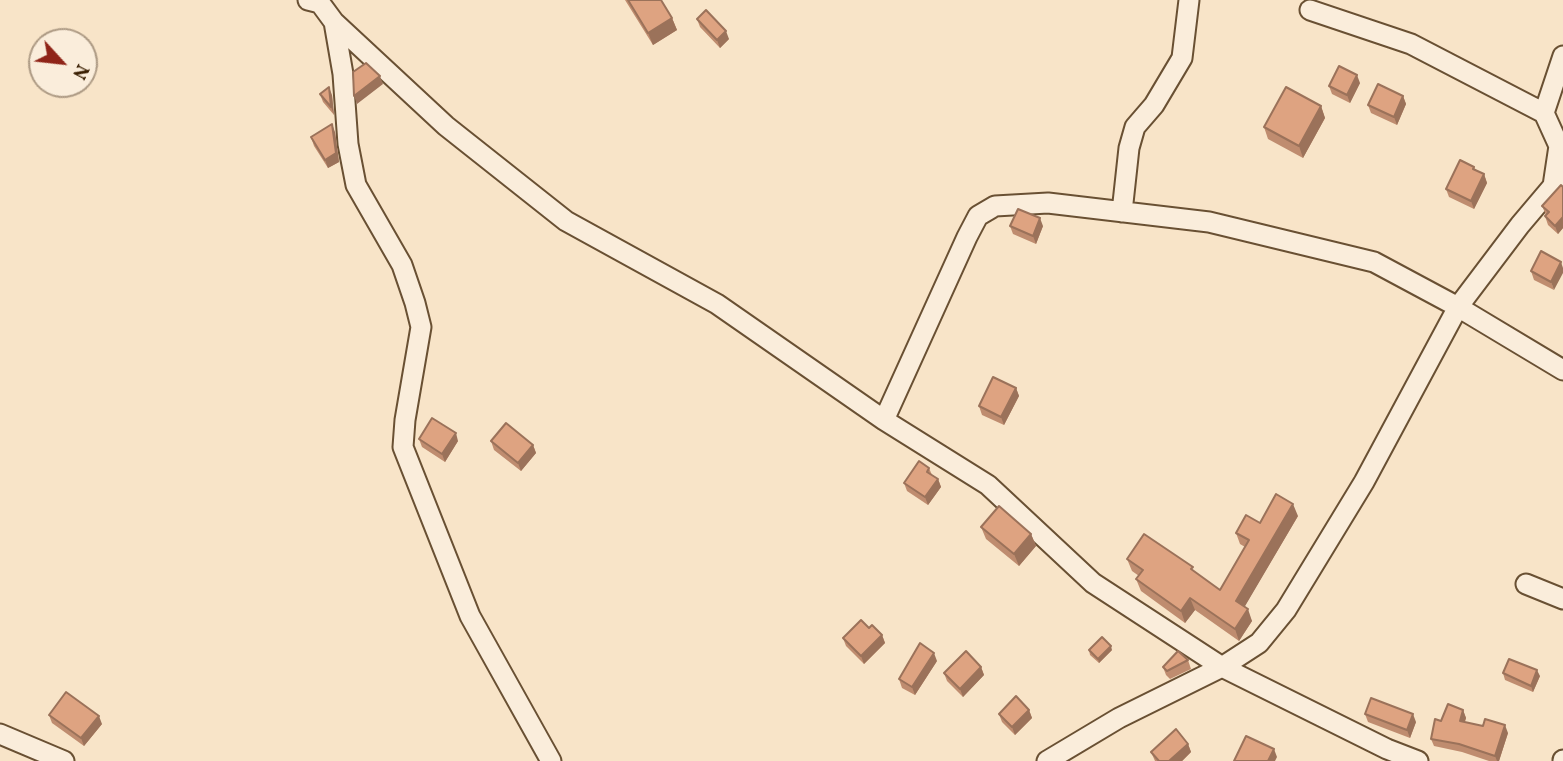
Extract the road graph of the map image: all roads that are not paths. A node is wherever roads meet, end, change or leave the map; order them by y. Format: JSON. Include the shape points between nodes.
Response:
{"nodes":[{"id":1,"x":1189,"y":0,"type":"edge"},
{"id":2,"x":317,"y":1,"type":"edge"},
{"id":3,"x":1310,"y":9,"type":"dead end"},
{"id":4,"x":334,"y":22,"type":"junction"},
{"id":5,"x":1563,"y":56,"type":"edge"},
{"id":6,"x":1544,"y":113,"type":"junction"},
{"id":7,"x":1558,"y":182,"type":"edge"},
{"id":8,"x":1122,"y":212,"type":"junction"},
{"id":9,"x":1458,"y":307,"type":"junction"},
{"id":10,"x":1563,"y":370,"type":"edge"},
{"id":11,"x":884,"y":420,"type":"junction"},
{"id":12,"x":1526,"y":584,"type":"dead end"},
{"id":13,"x":1563,"y":599,"type":"edge"},
{"id":14,"x":1222,"y":667,"type":"junction"},
{"id":15,"x":0,"y":734,"type":"edge"},
{"id":16,"x":64,"y":761,"type":"edge"},
{"id":17,"x":551,"y":761,"type":"edge"},
{"id":18,"x":1047,"y":761,"type":"edge"},
{"id":19,"x":1418,"y":761,"type":"edge"}],
"edges":[{"from":1,"to":8,"type":"street","via":[[1182,58],[1135,127]]},
{"from":2,"to":4,"type":"street"},
{"from":3,"to":6,"type":"street","via":[[1411,44]]},
{"from":4,"to":11,"type":"street","via":[[446,127],[566,221],[718,304]]},
{"from":4,"to":17,"type":"street","via":[[356,185],[402,265],[421,327],[403,447],[470,617]]},
{"from":5,"to":6,"type":"street"},
{"from":6,"to":7,"type":"street","via":[[1559,146]]},
{"from":7,"to":9,"type":"street"},
{"from":8,"to":9,"type":"street","via":[[1209,222],[1374,262]]},
{"from":8,"to":11,"type":"street","via":[[1048,203],[995,206],[978,216]]},
{"from":9,"to":10,"type":"street"},
{"from":9,"to":14,"type":"street","via":[[1364,482],[1286,610],[1259,643]]},
{"from":11,"to":14,"type":"street","via":[[988,485],[1093,583]]},
{"from":12,"to":13,"type":"street"},
{"from":14,"to":18,"type":"street","via":[[1119,718]]},
{"from":14,"to":19,"type":"street"},
{"from":15,"to":16,"type":"street"}]}
